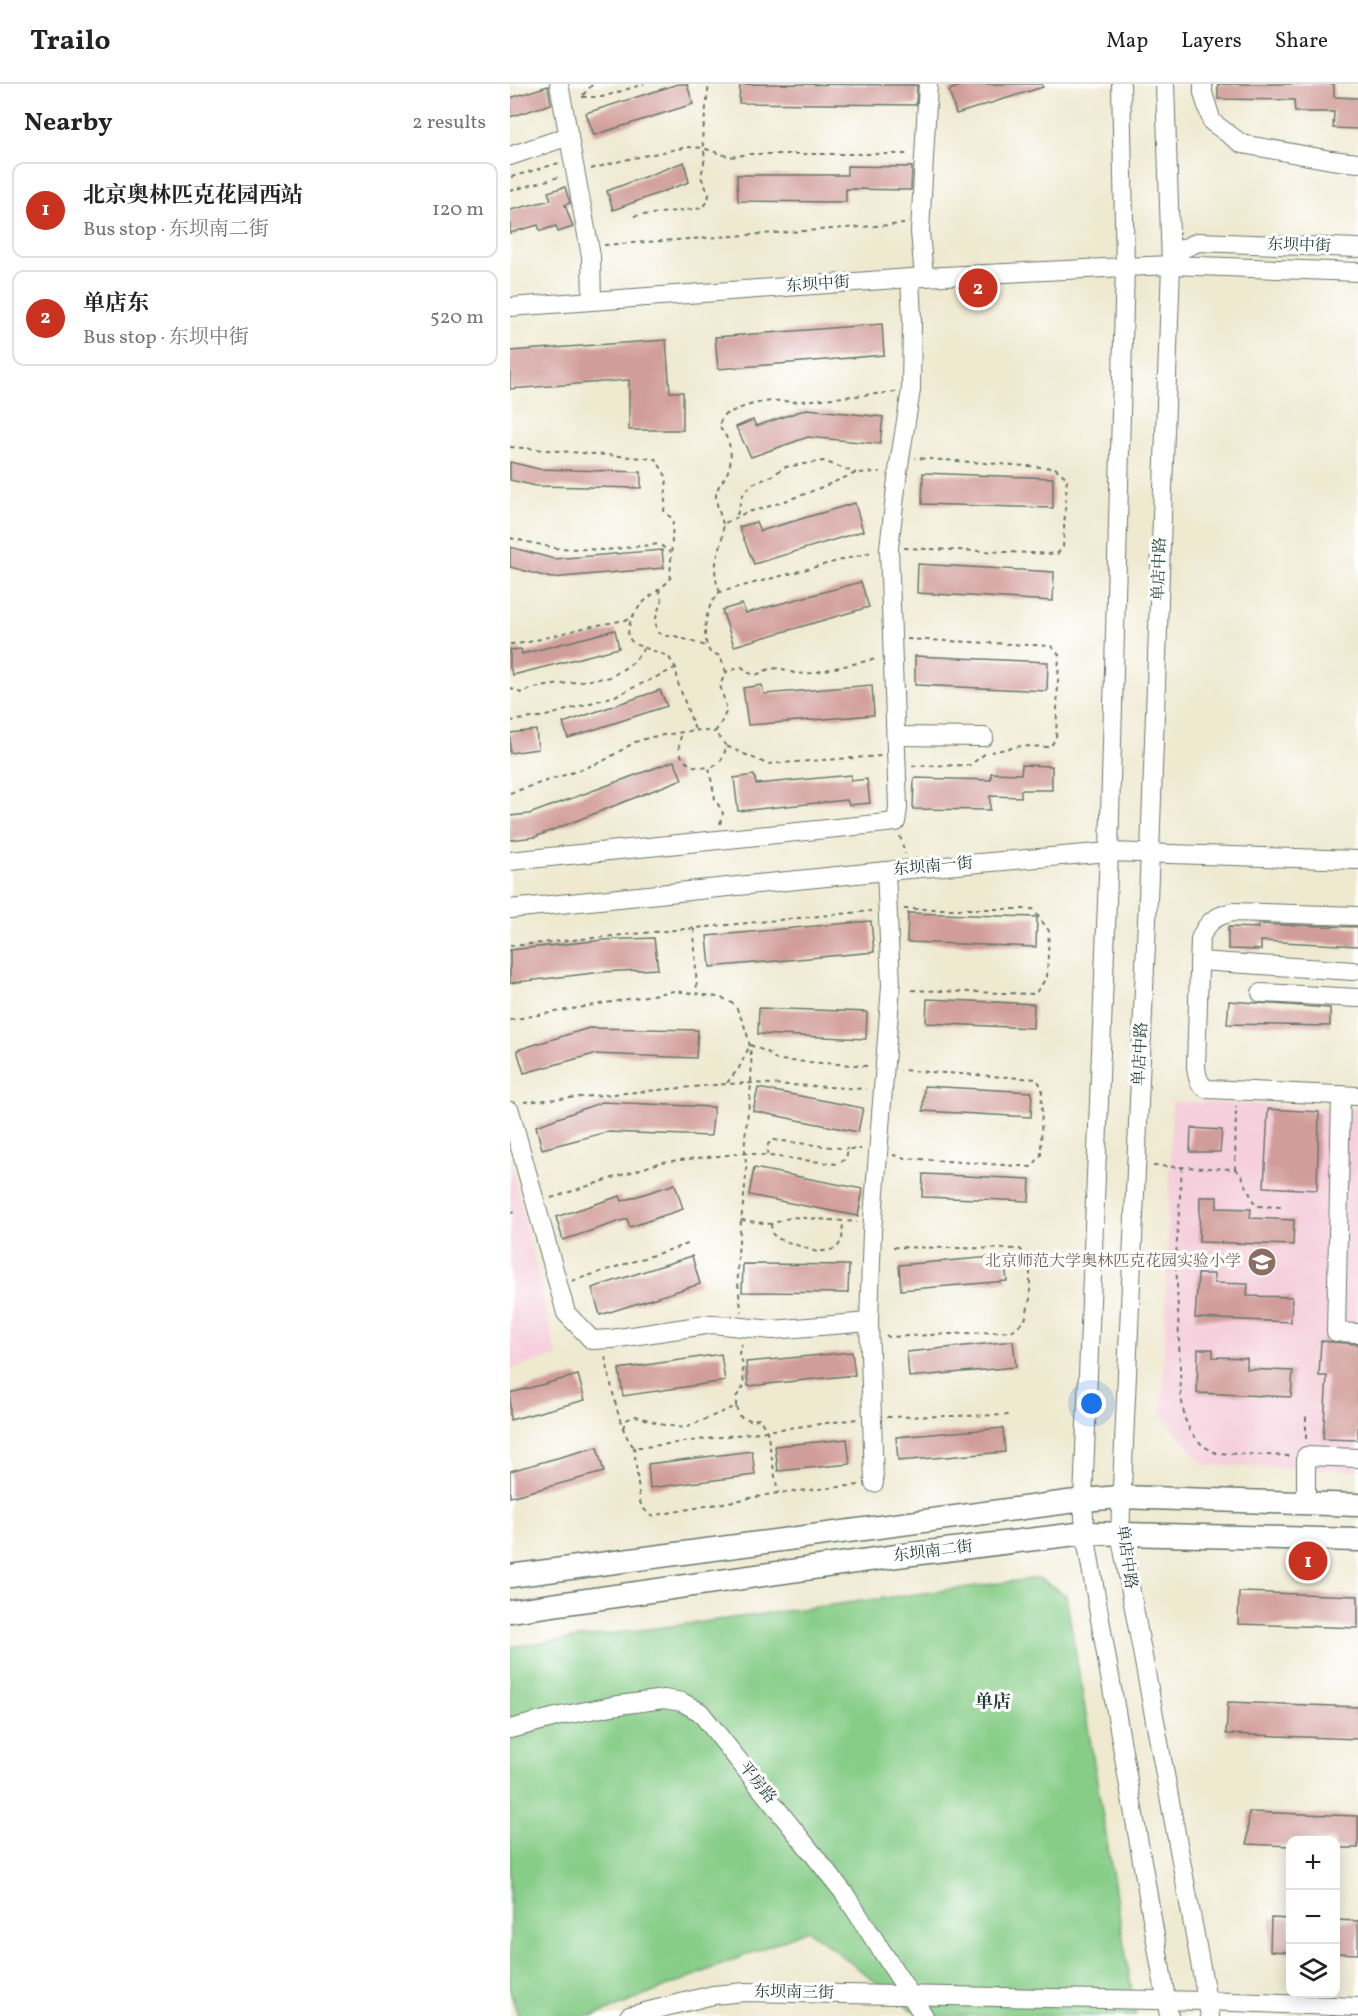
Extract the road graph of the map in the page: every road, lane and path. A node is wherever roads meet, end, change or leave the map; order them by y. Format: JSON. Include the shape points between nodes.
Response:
{"nodes":[{"id":1,"x":559,"y":84,"type":"edge"},
{"id":2,"x":593,"y":84,"type":"edge"},
{"id":3,"x":644,"y":84,"type":"edge"},
{"id":4,"x":709,"y":84,"type":"edge"},
{"id":5,"x":928,"y":84,"type":"edge"},
{"id":6,"x":1120,"y":84,"type":"edge"},
{"id":7,"x":1165,"y":84,"type":"edge"},
{"id":8,"x":1203,"y":84,"type":"edge"},
{"id":9,"x":568,"y":136,"type":"junction"},
{"id":10,"x":703,"y":148,"type":"junction"},
{"id":11,"x":924,"y":154,"type":"junction"},
{"id":12,"x":510,"y":156,"type":"edge"},
{"id":13,"x":1358,"y":163,"type":"edge"},
{"id":14,"x":574,"y":166,"type":"junction"},
{"id":15,"x":511,"y":177,"type":"edge"},
{"id":16,"x":510,"y":191,"type":"edge"},
{"id":17,"x":634,"y":216,"type":"dead end"},
{"id":18,"x":920,"y":223,"type":"junction"},
{"id":19,"x":589,"y":246,"type":"junction"},
{"id":20,"x":1358,"y":248,"type":"edge"},
{"id":21,"x":1171,"y":260,"type":"junction"},
{"id":22,"x":1358,"y":261,"type":"edge"},
{"id":23,"x":1125,"y":267,"type":"junction"},
{"id":24,"x":1358,"y":272,"type":"edge"},
{"id":25,"x":917,"y":278,"type":"junction"},
{"id":26,"x":592,"y":302,"type":"junction"},
{"id":27,"x":510,"y":307,"type":"edge"},
{"id":28,"x":911,"y":390,"type":"junction"},
{"id":29,"x":510,"y":447,"type":"edge"},
{"id":30,"x":899,"y":464,"type":"junction"},
{"id":31,"x":856,"y":473,"type":"junction"},
{"id":32,"x":737,"y":516,"type":"junction"},
{"id":33,"x":723,"y":524,"type":"junction"},
{"id":34,"x":510,"y":538,"type":"edge"},
{"id":35,"x":889,"y":548,"type":"junction"},
{"id":36,"x":670,"y":552,"type":"junction"},
{"id":37,"x":659,"y":589,"type":"junction"},
{"id":38,"x":720,"y":592,"type":"junction"},
{"id":39,"x":631,"y":619,"type":"junction"},
{"id":40,"x":510,"y":644,"type":"edge"},
{"id":41,"x":706,"y":646,"type":"junction"},
{"id":42,"x":644,"y":648,"type":"junction"},
{"id":43,"x":892,"y":648,"type":"junction"},
{"id":44,"x":676,"y":668,"type":"junction"},
{"id":45,"x":726,"y":672,"type":"junction"},
{"id":46,"x":510,"y":688,"type":"edge"},
{"id":47,"x":510,"y":721,"type":"edge"},
{"id":48,"x":695,"y":730,"type":"junction"},
{"id":49,"x":683,"y":732,"type":"junction"},
{"id":50,"x":715,"y":732,"type":"junction"},
{"id":51,"x":896,"y":736,"type":"junction"},
{"id":52,"x":984,"y":737,"type":"dead end"},
{"id":53,"x":726,"y":746,"type":"junction"},
{"id":54,"x":896,"y":760,"type":"junction"},
{"id":55,"x":709,"y":768,"type":"junction"},
{"id":56,"x":510,"y":793,"type":"edge"},
{"id":57,"x":896,"y":822,"type":"junction"},
{"id":58,"x":723,"y":839,"type":"junction"},
{"id":59,"x":1109,"y":852,"type":"junction"},
{"id":60,"x":1150,"y":853,"type":"junction"},
{"id":61,"x":1358,"y":860,"type":"edge"},
{"id":62,"x":510,"y":861,"type":"edge"},
{"id":63,"x":909,"y":869,"type":"junction"},
{"id":64,"x":886,"y":871,"type":"junction"},
{"id":65,"x":510,"y":909,"type":"edge"},
{"id":66,"x":887,"y":909,"type":"junction"},
{"id":67,"x":1358,"y":916,"type":"edge"},
{"id":68,"x":693,"y":928,"type":"junction"},
{"id":69,"x":510,"y":946,"type":"edge"},
{"id":70,"x":1199,"y":961,"type":"junction"},
{"id":71,"x":1354,"y":971,"type":"dead end"},
{"id":72,"x":891,"y":986,"type":"junction"},
{"id":73,"x":1261,"y":993,"type":"dead end"},
{"id":74,"x":697,"y":994,"type":"junction"},
{"id":75,"x":1358,"y":998,"type":"edge"},
{"id":76,"x":510,"y":1020,"type":"edge"},
{"id":77,"x":750,"y":1045,"type":"junction"},
{"id":78,"x":885,"y":1067,"type":"junction"},
{"id":79,"x":753,"y":1083,"type":"junction"},
{"id":80,"x":726,"y":1084,"type":"junction"},
{"id":81,"x":884,"y":1090,"type":"junction"},
{"id":82,"x":1349,"y":1095,"type":"edge"},
{"id":83,"x":516,"y":1107,"type":"edge"},
{"id":84,"x":1236,"y":1118,"type":"dead end"},
{"id":85,"x":848,"y":1149,"type":"junction"},
{"id":86,"x":879,"y":1151,"type":"junction"},
{"id":87,"x":746,"y":1153,"type":"junction"},
{"id":88,"x":767,"y":1155,"type":"junction"},
{"id":89,"x":1136,"y":1165,"type":"junction"},
{"id":90,"x":1182,"y":1167,"type":"junction"},
{"id":91,"x":1234,"y":1170,"type":"junction"},
{"id":92,"x":535,"y":1203,"type":"junction"},
{"id":93,"x":1283,"y":1207,"type":"dead end"},
{"id":94,"x":514,"y":1212,"type":"dead end"},
{"id":95,"x":510,"y":1213,"type":"edge"},
{"id":96,"x":741,"y":1220,"type":"junction"},
{"id":97,"x":843,"y":1221,"type":"junction"},
{"id":98,"x":872,"y":1223,"type":"junction"},
{"id":99,"x":771,"y":1224,"type":"junction"},
{"id":100,"x":691,"y":1243,"type":"dead end"},
{"id":101,"x":871,"y":1247,"type":"junction"},
{"id":102,"x":558,"y":1285,"type":"junction"},
{"id":103,"x":869,"y":1322,"type":"junction"},
{"id":104,"x":745,"y":1328,"type":"junction"},
{"id":105,"x":1358,"y":1333,"type":"edge"},
{"id":106,"x":601,"y":1340,"type":"junction"},
{"id":107,"x":736,"y":1406,"type":"junction"},
{"id":108,"x":1306,"y":1414,"type":"dead end"},
{"id":109,"x":1013,"y":1415,"type":"dead end"},
{"id":110,"x":872,"y":1417,"type":"junction"},
{"id":111,"x":623,"y":1428,"type":"junction"},
{"id":112,"x":767,"y":1431,"type":"junction"},
{"id":113,"x":634,"y":1447,"type":"junction"},
{"id":114,"x":1283,"y":1456,"type":"dead end"},
{"id":115,"x":1306,"y":1456,"type":"junction"},
{"id":116,"x":1358,"y":1458,"type":"edge"},
{"id":117,"x":874,"y":1483,"type":"joint"},
{"id":118,"x":778,"y":1493,"type":"junction"},
{"id":119,"x":1120,"y":1497,"type":"junction"},
{"id":120,"x":1083,"y":1500,"type":"junction"},
{"id":121,"x":1306,"y":1503,"type":"junction"},
{"id":122,"x":1358,"y":1505,"type":"edge"},
{"id":123,"x":1085,"y":1533,"type":"junction"},
{"id":124,"x":1120,"y":1533,"type":"junction"},
{"id":125,"x":1358,"y":1540,"type":"edge"},
{"id":126,"x":510,"y":1576,"type":"edge"},
{"id":127,"x":510,"y":1611,"type":"edge"},
{"id":128,"x":510,"y":1729,"type":"edge"},
{"id":129,"x":911,"y":1996,"type":"junction"},
{"id":130,"x":1358,"y":2007,"type":"edge"},
{"id":131,"x":1168,"y":2009,"type":"edge"},
{"id":132,"x":1209,"y":2009,"type":"edge"},
{"id":133,"x":629,"y":2016,"type":"edge"},
{"id":134,"x":924,"y":2016,"type":"edge"}],
"edges":[{"from":1,"to":9,"type":"street"},
{"from":2,"to":3,"type":"path","via":[[582,97],[602,97]]},
{"from":4,"to":10,"type":"path"},
{"from":5,"to":11,"type":"street"},
{"from":6,"to":23,"type":"street"},
{"from":7,"to":21,"type":"street","name":"单店中路"},
{"from":8,"to":13,"type":"street","via":[[1212,122],[1242,144]]},
{"from":9,"to":12,"type":"street"},
{"from":9,"to":14,"type":"street"},
{"from":10,"to":11,"type":"path","via":[[730,157]]},
{"from":10,"to":14,"type":"path","via":[[687,147]]},
{"from":10,"to":17,"type":"path","via":[[701,177],[709,194],[703,208]]},
{"from":11,"to":18,"type":"street"},
{"from":14,"to":15,"type":"path"},
{"from":14,"to":16,"type":"path"},
{"from":14,"to":19,"type":"street"},
{"from":18,"to":19,"type":"path"},
{"from":18,"to":25,"type":"street"},
{"from":19,"to":26,"type":"street"},
{"from":20,"to":21,"type":"street","name":"东坝中街","via":[[1198,242]]},
{"from":21,"to":22,"type":"street","name":"东坝中街"},
{"from":21,"to":23,"type":"street","name":"东坝中街"},
{"from":21,"to":24,"type":"street","name":"东坝中街"},
{"from":21,"to":60,"type":"street","name":"单店中路"},
{"from":23,"to":25,"type":"street","name":"东坝中街"},
{"from":23,"to":59,"type":"street"},
{"from":25,"to":26,"type":"street","name":"东坝中街"},
{"from":25,"to":28,"type":"street"},
{"from":26,"to":27,"type":"street","name":"东坝中街"},
{"from":28,"to":30,"type":"street"},
{"from":28,"to":33,"type":"path","via":[[792,402],[777,399],[722,416],[719,427],[730,445],[731,457],[716,495]]},
{"from":29,"to":36,"type":"path","via":[[656,459],[667,478],[664,512],[673,519]]},
{"from":30,"to":31,"type":"path"},
{"from":30,"to":35,"type":"street"},
{"from":30,"to":35,"type":"path","via":[[1055,468],[1067,478],[1063,547],[1057,554]]},
{"from":31,"to":32,"type":"path"},
{"from":31,"to":32,"type":"path","via":[[823,461],[785,466],[752,484],[742,496]]},
{"from":32,"to":33,"type":"path"},
{"from":33,"to":38,"type":"path","via":[[716,556],[715,580]]},
{"from":34,"to":36,"type":"path","via":[[555,548],[606,550],[659,544]]},
{"from":35,"to":38,"type":"path"},
{"from":35,"to":43,"type":"street"},
{"from":36,"to":37,"type":"path","via":[[670,579]]},
{"from":37,"to":39,"type":"path"},
{"from":37,"to":41,"type":"path","via":[[662,601],[656,613],[657,632]]},
{"from":38,"to":41,"type":"path","via":[[711,600],[707,612]]},
{"from":39,"to":40,"type":"path"},
{"from":39,"to":42,"type":"path","via":[[628,637]]},
{"from":41,"to":45,"type":"path","via":[[720,656]]},
{"from":42,"to":44,"type":"path","via":[[668,656]]},
{"from":42,"to":46,"type":"path","via":[[634,662],[611,677],[521,693]]},
{"from":43,"to":45,"type":"path","via":[[812,673],[797,674],[780,668],[756,675],[742,667]]},
{"from":43,"to":51,"type":"street"},
{"from":43,"to":54,"type":"path","via":[[1051,646],[1059,655],[1056,738],[1050,747],[1020,746],[985,753],[970,765]]},
{"from":44,"to":47,"type":"path","via":[[615,696],[546,716]]},
{"from":44,"to":48,"type":"path"},
{"from":45,"to":50,"type":"path","via":[[720,685],[726,710]]},
{"from":48,"to":49,"type":"path"},
{"from":48,"to":50,"type":"path"},
{"from":49,"to":55,"type":"path","via":[[678,740],[684,760]]},
{"from":49,"to":56,"type":"path","via":[[635,742],[605,760]]},
{"from":50,"to":53,"type":"path"},
{"from":51,"to":52,"type":"street"},
{"from":51,"to":54,"type":"street"},
{"from":53,"to":54,"type":"path","via":[[768,764]]},
{"from":53,"to":55,"type":"path","via":[[718,765]]},
{"from":54,"to":57,"type":"street"},
{"from":55,"to":58,"type":"path","via":[[715,800],[723,813]]},
{"from":57,"to":58,"type":"street"},
{"from":57,"to":63,"type":"path"},
{"from":58,"to":62,"type":"street"},
{"from":59,"to":60,"type":"street","name":"东坝南一街"},
{"from":59,"to":63,"type":"street","name":"东坝南一街"},
{"from":59,"to":120,"type":"street"},
{"from":60,"to":61,"type":"street","name":"东坝南一街"},
{"from":60,"to":89,"type":"street","name":"单店中路"},
{"from":63,"to":64,"type":"street","name":"东坝南一街"},
{"from":64,"to":65,"type":"street","name":"东坝南一街"},
{"from":64,"to":66,"type":"street"},
{"from":66,"to":68,"type":"path"},
{"from":66,"to":72,"type":"street"},
{"from":66,"to":72,"type":"path","via":[[1033,909],[1049,931],[1047,977],[1035,994]]},
{"from":67,"to":70,"type":"street","via":[[1233,912],[1216,916],[1203,931]]},
{"from":68,"to":69,"type":"path"},
{"from":68,"to":74,"type":"path"},
{"from":70,"to":71,"type":"street"},
{"from":70,"to":82,"type":"street","via":[[1197,1074],[1202,1087]]},
{"from":72,"to":78,"type":"street"},
{"from":73,"to":75,"type":"street"},
{"from":74,"to":76,"type":"path","via":[[674,991]]},
{"from":74,"to":77,"type":"path","via":[[730,1002],[747,1030]]},
{"from":77,"to":78,"type":"path","via":[[777,1060]]},
{"from":77,"to":79,"type":"path"},
{"from":77,"to":80,"type":"path"},
{"from":78,"to":81,"type":"street"},
{"from":78,"to":86,"type":"path","via":[[1037,1079],[1042,1088],[1041,1155],[1032,1167],[905,1158]]},
{"from":79,"to":80,"type":"path"},
{"from":79,"to":81,"type":"path"},
{"from":79,"to":87,"type":"path"},
{"from":80,"to":83,"type":"path"},
{"from":81,"to":86,"type":"street"},
{"from":82,"to":105,"type":"street","via":[[1336,1332]]},
{"from":83,"to":92,"type":"street"},
{"from":84,"to":91,"type":"path"},
{"from":85,"to":86,"type":"path"},
{"from":85,"to":88,"type":"path","via":[[846,1159],[837,1164]]},
{"from":85,"to":88,"type":"path","via":[[774,1140],[768,1144]]},
{"from":86,"to":98,"type":"street"},
{"from":87,"to":88,"type":"path"},
{"from":87,"to":92,"type":"path","via":[[662,1162]]},
{"from":87,"to":96,"type":"path"},
{"from":89,"to":90,"type":"path"},
{"from":89,"to":119,"type":"street","name":"单店中路"},
{"from":90,"to":91,"type":"path"},
{"from":90,"to":114,"type":"path","via":[[1176,1256],[1185,1419],[1203,1446],[1216,1453]]},
{"from":91,"to":93,"type":"path","via":[[1241,1174],[1257,1206]]},
{"from":92,"to":102,"type":"street"},
{"from":94,"to":95,"type":"path"},
{"from":96,"to":99,"type":"path"},
{"from":96,"to":104,"type":"path","via":[[736,1288]]},
{"from":97,"to":98,"type":"path"},
{"from":97,"to":99,"type":"path","via":[[792,1217]]},
{"from":97,"to":99,"type":"path","via":[[842,1240],[836,1249],[817,1252],[776,1238]]},
{"from":98,"to":101,"type":"street"},
{"from":100,"to":102,"type":"path"},
{"from":101,"to":103,"type":"street"},
{"from":101,"to":103,"type":"path","via":[[1020,1249],[1030,1259],[1030,1299],[1025,1320],[1012,1331],[889,1337]]},
{"from":102,"to":106,"type":"street","via":[[566,1313],[591,1340]]},
{"from":103,"to":104,"type":"street","via":[[772,1330]]},
{"from":103,"to":110,"type":"street"},
{"from":104,"to":106,"type":"street","via":[[712,1324]]},
{"from":104,"to":107,"type":"path","via":[[739,1353],[744,1386]]},
{"from":106,"to":111,"type":"path"},
{"from":107,"to":111,"type":"path","via":[[685,1428],[636,1416],[626,1420]]},
{"from":107,"to":112,"type":"path","via":[[739,1416],[752,1421],[759,1418]]},
{"from":108,"to":115,"type":"path"},
{"from":109,"to":110,"type":"path"},
{"from":110,"to":112,"type":"path"},
{"from":110,"to":117,"type":"street"},
{"from":111,"to":113,"type":"path"},
{"from":112,"to":113,"type":"path"},
{"from":112,"to":118,"type":"path"},
{"from":113,"to":118,"type":"path","via":[[640,1502],[651,1516]]},
{"from":115,"to":116,"type":"street"},
{"from":115,"to":121,"type":"street"},
{"from":117,"to":118,"type":"path"},
{"from":119,"to":120,"type":"main road","name":"东坝南二街"},
{"from":119,"to":121,"type":"main road","name":"东坝南二街"},
{"from":119,"to":124,"type":"street","name":"单店中路"},
{"from":120,"to":123,"type":"street"},
{"from":120,"to":126,"type":"main road","name":"东坝南二街"},
{"from":121,"to":122,"type":"main road","name":"东坝南二街"},
{"from":123,"to":124,"type":"main road","name":"东坝南二街"},
{"from":123,"to":127,"type":"main road","name":"东坝南二街"},
{"from":123,"to":131,"type":"street"},
{"from":124,"to":125,"type":"main road","name":"东坝南二街"},
{"from":124,"to":132,"type":"street","name":"单店中路"},
{"from":128,"to":129,"type":"street","name":"平房路","via":[[581,1712],[664,1699],[682,1702],[700,1712],[844,1893]]},
{"from":129,"to":131,"type":"street","name":"东坝南三街"},
{"from":129,"to":133,"type":"street","name":"东坝南三街","via":[[746,1992],[712,1995]]},
{"from":129,"to":134,"type":"street","name":"平房路"},
{"from":130,"to":132,"type":"street","name":"东坝南三街"},
{"from":131,"to":132,"type":"street","name":"东坝南三街"}]}
